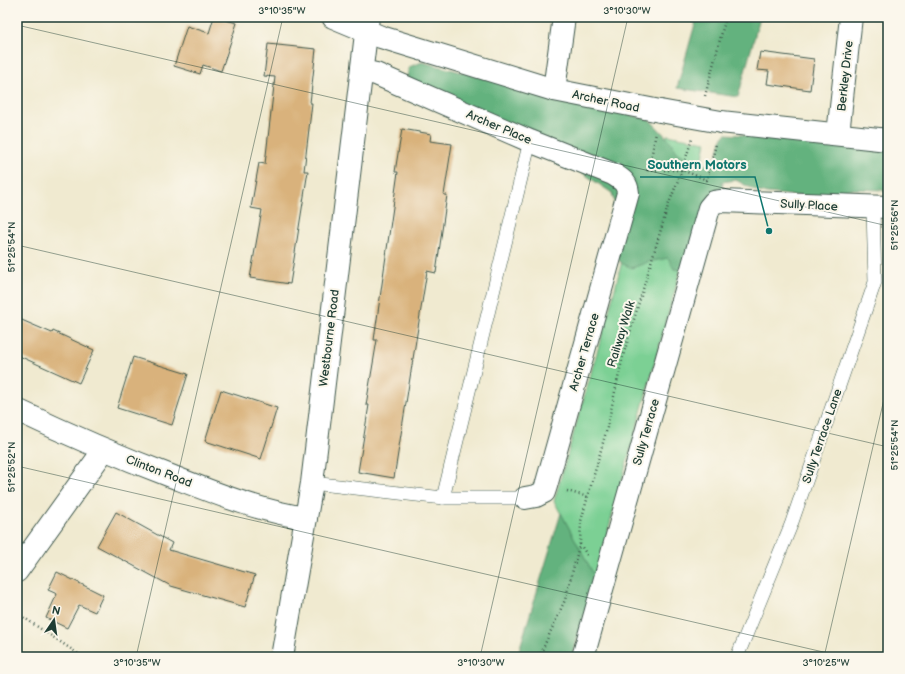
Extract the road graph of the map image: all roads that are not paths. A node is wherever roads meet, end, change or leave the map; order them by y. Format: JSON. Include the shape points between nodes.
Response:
{"nodes":[{"id":1,"x":333,"y":17,"type":"edge"},
{"id":2,"x":564,"y":17,"type":"edge"},
{"id":3,"x":851,"y":17,"type":"edge"},
{"id":4,"x":367,"y":24,"type":"edge"},
{"id":5,"x":362,"y":71,"type":"junction"},
{"id":6,"x":554,"y":90,"type":"junction"},
{"id":7,"x":838,"y":134,"type":"junction"},
{"id":8,"x":888,"y":140,"type":"edge"},
{"id":9,"x":530,"y":141,"type":"junction"},
{"id":10,"x":628,"y":193,"type":"joint"},
{"id":11,"x":709,"y":208,"type":"joint"},
{"id":12,"x":880,"y":208,"type":"edge"},
{"id":13,"x":17,"y":410,"type":"edge"},
{"id":14,"x":104,"y":450,"type":"junction"},
{"id":15,"x":312,"y":483,"type":"junction"},
{"id":16,"x":443,"y":498,"type":"junction"},
{"id":17,"x":525,"y":498,"type":"joint"},
{"id":18,"x":306,"y":518,"type":"junction"},
{"id":19,"x":17,"y":571,"type":"edge"},
{"id":20,"x":282,"y":657,"type":"edge"},
{"id":21,"x":583,"y":657,"type":"edge"},
{"id":22,"x":737,"y":657,"type":"edge"}],
"edges":[{"from":1,"to":4,"type":"street","name":"Archer Road"},
{"from":2,"to":6,"type":"street"},
{"from":3,"to":7,"type":"street","name":"Berkley Drive"},
{"from":4,"to":5,"type":"street","name":"Westbourne Road"},
{"from":4,"to":6,"type":"street","name":"Archer Road","via":[[396,41]]},
{"from":5,"to":9,"type":"street","name":"Archer Place","via":[[376,74]]},
{"from":5,"to":15,"type":"street","name":"Westbourne Road"},
{"from":6,"to":7,"type":"street","name":"Archer Road","bridge":true,"via":[[627,106],[658,121],[718,132]]},
{"from":7,"to":8,"type":"street","name":"Archer Road"},
{"from":9,"to":10,"type":"street","name":"Archer Place","via":[[613,174],[627,185]]},
{"from":9,"to":16,"type":"lane"},
{"from":10,"to":17,"type":"street","name":"Archer Terrace","via":[[544,492]]},
{"from":11,"to":12,"type":"street","name":"Sully Place","via":[[714,202],[721,201]]},
{"from":11,"to":21,"type":"street","name":"Sully Terrace"},
{"from":12,"to":22,"type":"lane","name":"Sully Terrace Lane","via":[[875,282],[791,525]]},
{"from":13,"to":14,"type":"street","name":"Clinton Road"},
{"from":14,"to":18,"type":"street","name":"Clinton Road","via":[[239,502]]},
{"from":14,"to":19,"type":"street"},
{"from":15,"to":16,"type":"lane"},
{"from":15,"to":18,"type":"street","name":"Westbourne Road"},
{"from":16,"to":17,"type":"lane"},
{"from":18,"to":20,"type":"street","name":"Westbourne Road"}]}
